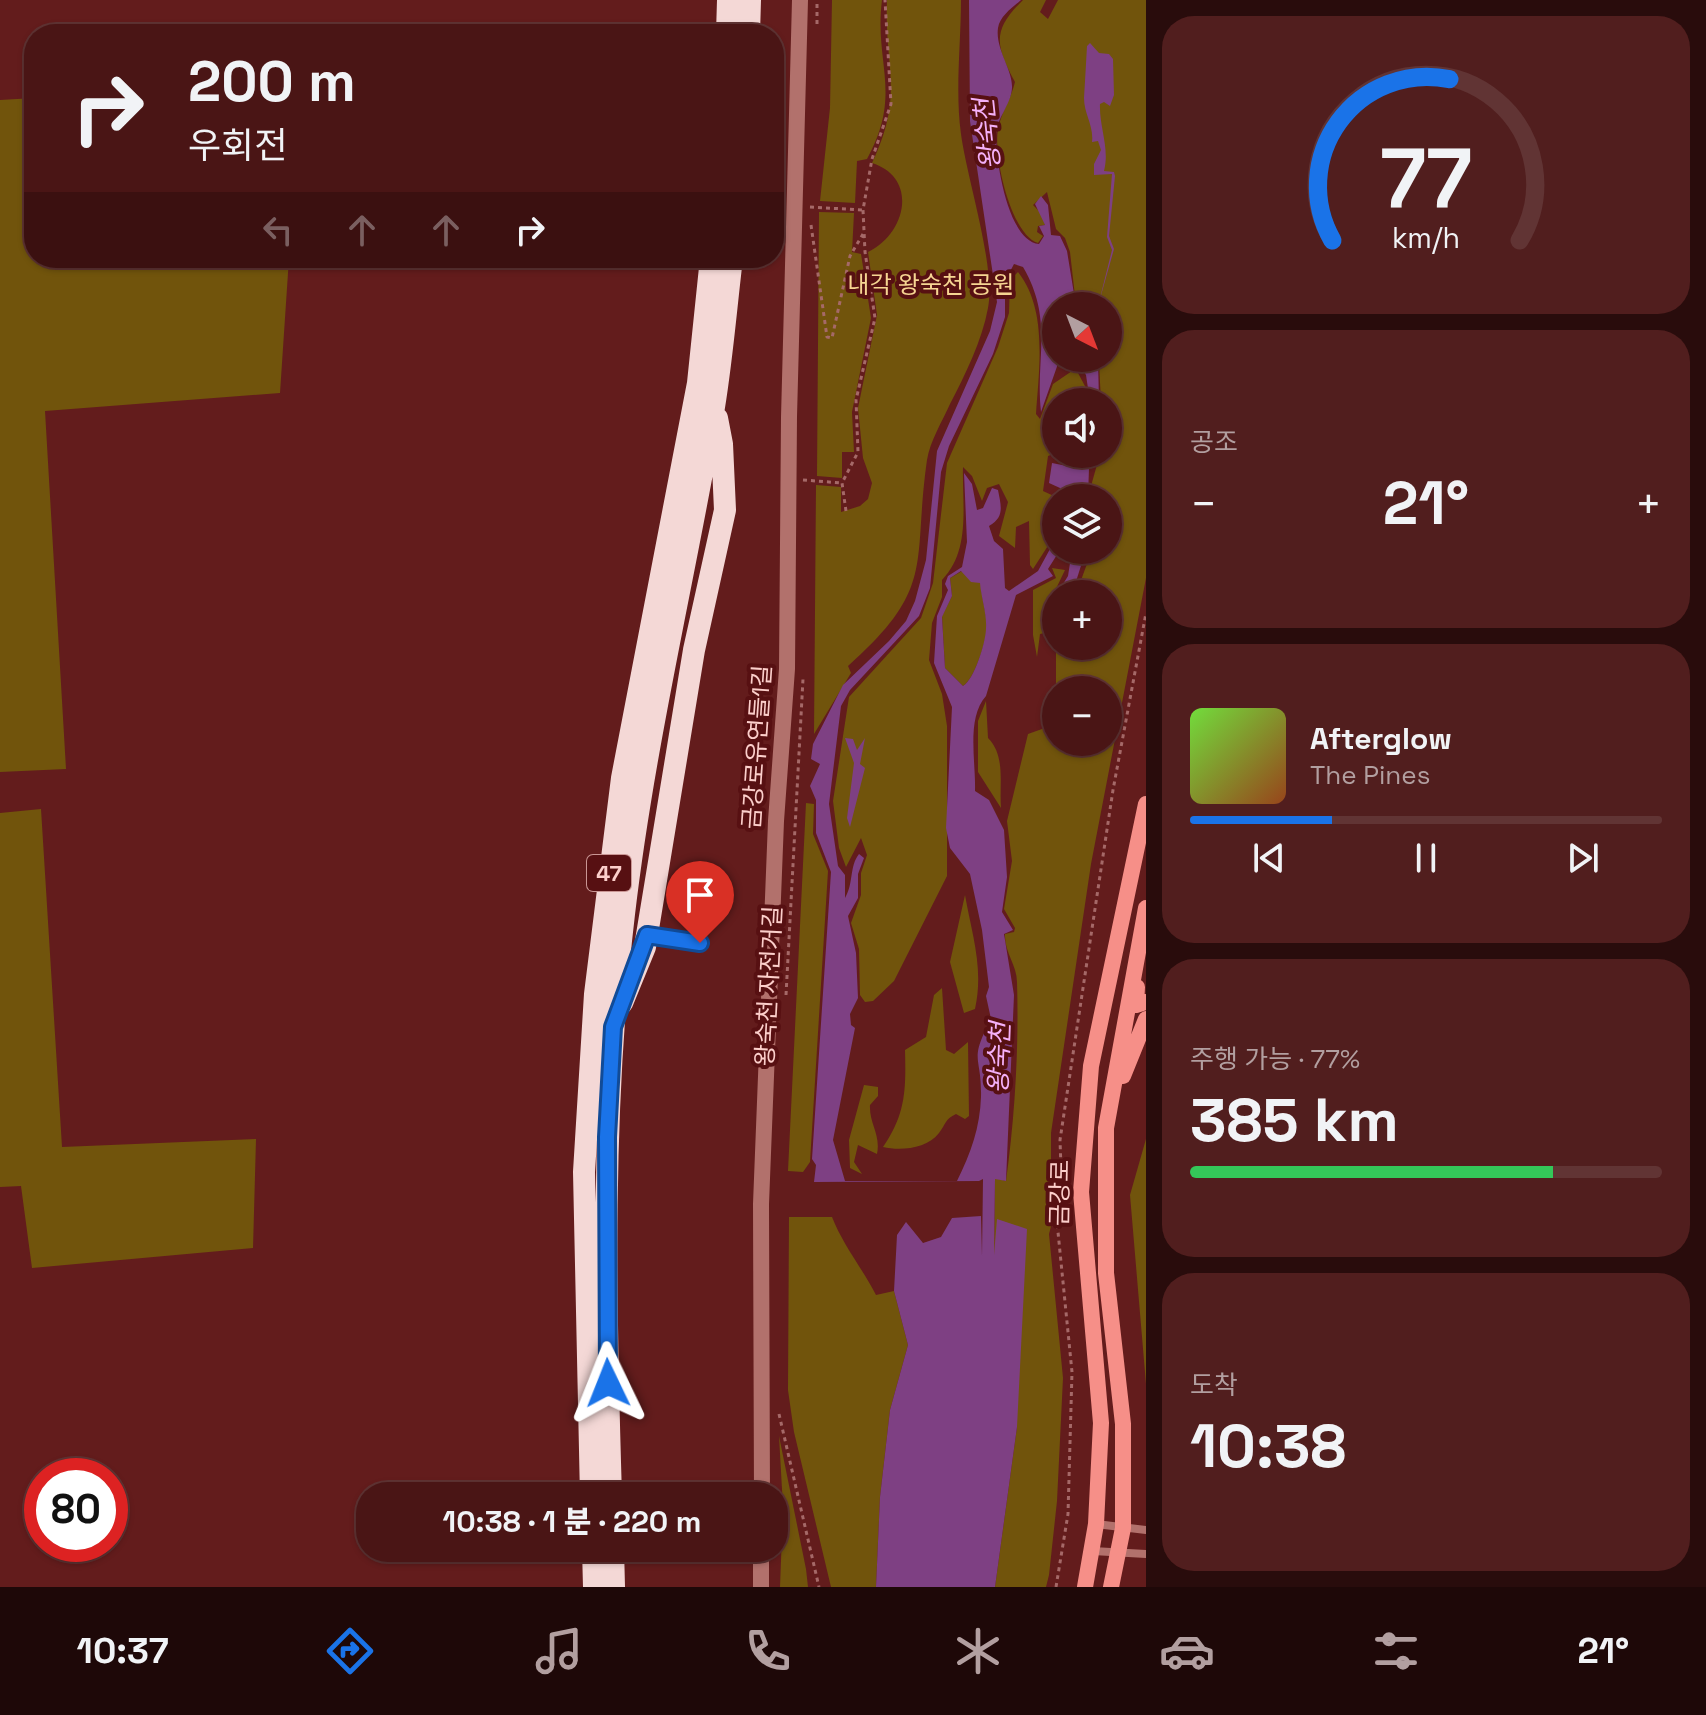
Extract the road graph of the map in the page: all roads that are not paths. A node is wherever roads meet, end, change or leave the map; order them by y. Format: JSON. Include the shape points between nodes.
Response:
{"nodes":[{"id":1,"x":728,"y":0,"type":"edge"},
{"id":2,"x":750,"y":0,"type":"edge"},
{"id":3,"x":800,"y":0,"type":"edge"},
{"id":4,"x":727,"y":24,"type":"edge"},
{"id":5,"x":749,"y":24,"type":"edge"},
{"id":6,"x":710,"y":268,"type":"edge"},
{"id":7,"x":731,"y":268,"type":"edge"},
{"id":8,"x":714,"y":404,"type":"junction"},
{"id":9,"x":1146,"y":804,"type":"edge"},
{"id":10,"x":1146,"y":908,"type":"edge"},
{"id":11,"x":647,"y":935,"type":"junction"},
{"id":12,"x":700,"y":943,"type":"dead end"},
{"id":13,"x":1146,"y":955,"type":"edge"},
{"id":14,"x":1146,"y":1002,"type":"edge"},
{"id":15,"x":1146,"y":1019,"type":"edge"},
{"id":16,"x":613,"y":1027,"type":"junction"},
{"id":17,"x":1104,"y":1212,"type":"junction"},
{"id":18,"x":591,"y":1482,"type":"edge"},
{"id":19,"x":611,"y":1482,"type":"edge"},
{"id":20,"x":762,"y":1482,"type":"edge"},
{"id":21,"x":1096,"y":1524,"type":"junction"},
{"id":22,"x":1123,"y":1528,"type":"junction"},
{"id":23,"x":1146,"y":1530,"type":"edge"},
{"id":24,"x":1093,"y":1551,"type":"junction"},
{"id":25,"x":1118,"y":1552,"type":"junction"},
{"id":26,"x":1146,"y":1554,"type":"edge"},
{"id":27,"x":593,"y":1562,"type":"edge"},
{"id":28,"x":613,"y":1562,"type":"edge"},
{"id":29,"x":761,"y":1562,"type":"edge"},
{"id":30,"x":594,"y":1587,"type":"edge"},
{"id":31,"x":614,"y":1587,"type":"edge"},
{"id":32,"x":761,"y":1587,"type":"edge"},
{"id":33,"x":1085,"y":1587,"type":"edge"},
{"id":34,"x":1111,"y":1587,"type":"edge"}],
"edges":[{"from":1,"to":4,"type":"highway"},
{"from":2,"to":5,"type":"highway"},
{"from":3,"to":20,"type":"street","name":"금강로유연들1길","via":[[787,669],[761,1204]]},
{"from":6,"to":18,"type":"highway","number":"47","via":[[698,383],[618,805],[595,994],[584,1172]]},
{"from":7,"to":8,"type":"highway","number":"47"},
{"from":8,"to":11,"type":"highway","via":[[725,510],[694,650]]},
{"from":8,"to":16,"type":"highway","number":"47","via":[[639,805]]},
{"from":9,"to":21,"type":"main road","name":"금강로","via":[[1091,1066],[1081,1192],[1101,1423]]},
{"from":10,"to":17,"type":"main road","name":"금강로","via":[[1106,1128]]},
{"from":11,"to":12,"type":"lane"},
{"from":11,"to":16,"type":"highway"},
{"from":13,"to":14,"type":"main road","via":[[1136,1005]]},
{"from":15,"to":17,"type":"main road","via":[[1123,1076]]},
{"from":16,"to":19,"type":"highway","number":"47","via":[[605,1271]]},
{"from":17,"to":22,"type":"main road","name":"금강로","via":[[1123,1424]]},
{"from":21,"to":22,"type":"lane"},
{"from":21,"to":24,"type":"main road","name":"금강로"},
{"from":22,"to":23,"type":"lane"},
{"from":22,"to":25,"type":"main road","name":"금강로"},
{"from":24,"to":25,"type":"lane"},
{"from":24,"to":33,"type":"main road","name":"금강로"},
{"from":25,"to":26,"type":"lane"},
{"from":25,"to":34,"type":"main road","name":"금강로"},
{"from":27,"to":30,"type":"highway"},
{"from":28,"to":31,"type":"highway"},
{"from":29,"to":32,"type":"street"}]}
